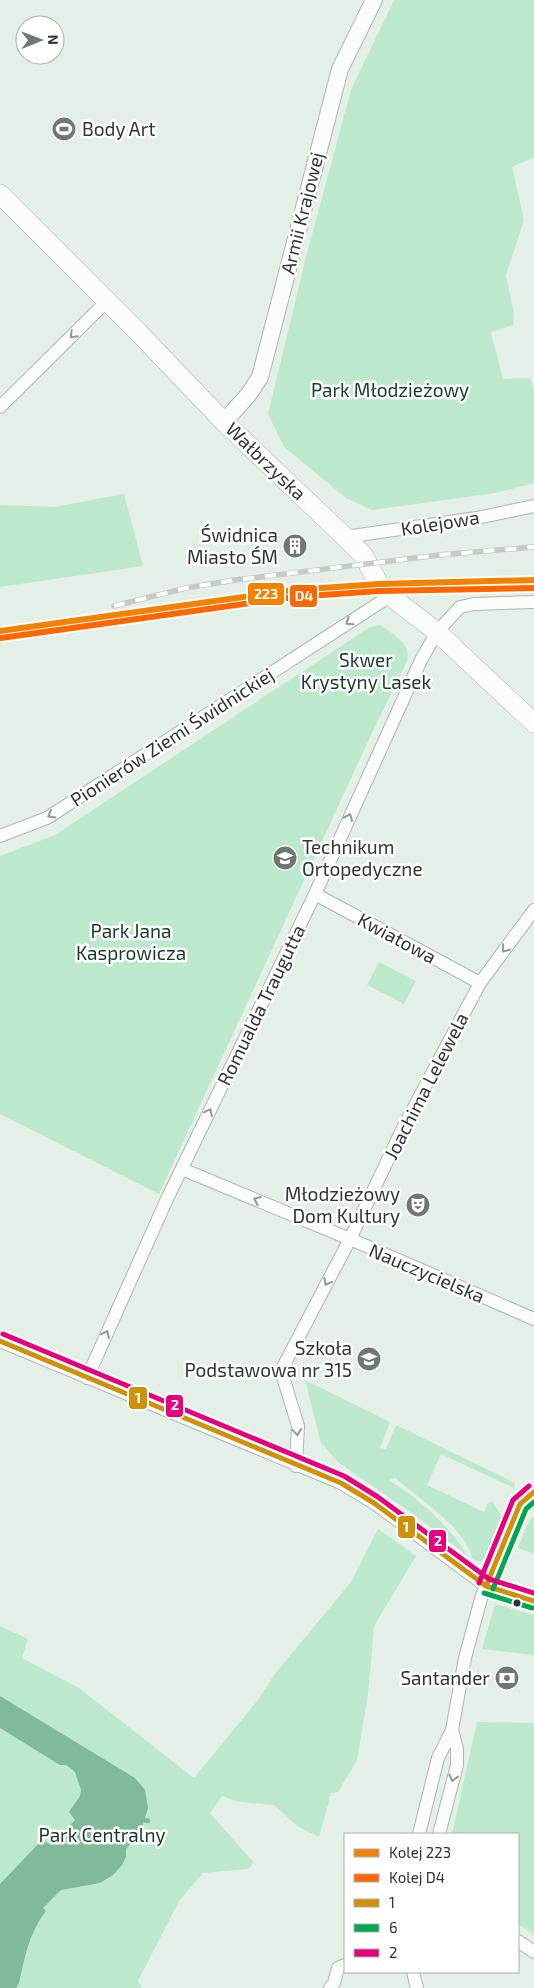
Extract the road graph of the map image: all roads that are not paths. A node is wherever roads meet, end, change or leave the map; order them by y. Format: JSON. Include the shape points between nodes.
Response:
{"nodes":[{"id":1,"x":374,"y":0,"type":"edge"},
{"id":2,"x":0,"y":194,"type":"edge"},
{"id":3,"x":107,"y":301,"type":"junction"},
{"id":4,"x":0,"y":407,"type":"edge"},
{"id":5,"x":224,"y":422,"type":"junction"},
{"id":6,"x":534,"y":506,"type":"edge"},
{"id":7,"x":345,"y":537,"type":"junction"},
{"id":8,"x":390,"y":596,"type":"junction"},
{"id":9,"x":534,"y":602,"type":"edge"},
{"id":10,"x":437,"y":632,"type":"junction"},
{"id":11,"x":534,"y":723,"type":"edge"},
{"id":12,"x":0,"y":836,"type":"edge"},
{"id":13,"x":315,"y":894,"type":"junction"},
{"id":14,"x":534,"y":910,"type":"edge"},
{"id":15,"x":480,"y":983,"type":"junction"},
{"id":16,"x":182,"y":1169,"type":"junction"},
{"id":17,"x":350,"y":1239,"type":"junction"},
{"id":18,"x":534,"y":1319,"type":"edge"},
{"id":19,"x":0,"y":1341,"type":"edge"},
{"id":20,"x":87,"y":1378,"type":"junction"},
{"id":21,"x":296,"y":1466,"type":"junction"},
{"id":22,"x":534,"y":1492,"type":"edge"},
{"id":23,"x":486,"y":1586,"type":"junction"},
{"id":24,"x":534,"y":1601,"type":"edge"},
{"id":25,"x":452,"y":1730,"type":"junction"},
{"id":26,"x":419,"y":1833,"type":"edge"},
{"id":27,"x":439,"y":1833,"type":"edge"},
{"id":28,"x":519,"y":1942,"type":"edge"},
{"id":29,"x":534,"y":1952,"type":"edge"},
{"id":30,"x":344,"y":1965,"type":"edge"},
{"id":31,"x":413,"y":1973,"type":"edge"},
{"id":32,"x":334,"y":1986,"type":"edge"},
{"id":33,"x":417,"y":1988,"type":"edge"}],
"edges":[{"from":1,"to":5,"type":"street","name":"Armii Krajowej","via":[[340,69],[260,377]]},
{"from":2,"to":3,"type":"main road","name":"Wałbrzyska"},
{"from":3,"to":4,"type":"street","one_way":true},
{"from":3,"to":5,"type":"main road","name":"Wałbrzyska"},
{"from":5,"to":7,"type":"main road","name":"Wałbrzyska"},
{"from":6,"to":7,"type":"street","name":"Kolejowa","via":[[477,518]]},
{"from":7,"to":8,"type":"main road","name":"Wałbrzyska","via":[[363,555],[379,584]]},
{"from":8,"to":10,"type":"main road","name":"Wałbrzyska"},
{"from":8,"to":12,"type":"street","name":"Pionierów Ziemi Świdnickiej","one_way":true,"via":[[47,818]]},
{"from":9,"to":10,"type":"street","name":"Romualda Traugutta","via":[[460,607]]},
{"from":10,"to":11,"type":"main road","name":"Wałbrzyska"},
{"from":13,"to":10,"type":"street","name":"Romualda Traugutta","one_way":true,"via":[[421,660]]},
{"from":13,"to":15,"type":"street","name":"Kwiatowa"},
{"from":16,"to":13,"type":"street","name":"Romualda Traugutta","one_way":true},
{"from":14,"to":15,"type":"street","name":"Joachima Lelewela","one_way":true},
{"from":15,"to":17,"type":"street","name":"Joachima Lelewela","via":[[403,1128]]},
{"from":17,"to":16,"type":"street","name":"Nauczycielska","one_way":true},
{"from":20,"to":16,"type":"street","name":"Romualda Traugutta","one_way":true},
{"from":17,"to":18,"type":"street","name":"Nauczycielska"},
{"from":17,"to":21,"type":"street","name":"Joachima Lelewela","one_way":true,"via":[[283,1367],[298,1426]]},
{"from":19,"to":20,"type":"street"},
{"from":20,"to":21,"type":"street"},
{"from":21,"to":23,"type":"street","via":[[341,1484],[374,1503]]},
{"from":22,"to":23,"type":"street","via":[[520,1504]]},
{"from":23,"to":24,"type":"street"},
{"from":23,"to":25,"type":"street","via":[[465,1658]]},
{"from":25,"to":26,"type":"street","via":[[438,1758]]},
{"from":25,"to":27,"type":"street","one_way":true,"via":[[457,1749],[456,1765]]},
{"from":28,"to":29,"type":"street"},
{"from":30,"to":32,"type":"street","via":[[338,1968]]},
{"from":31,"to":33,"type":"street"}]}
